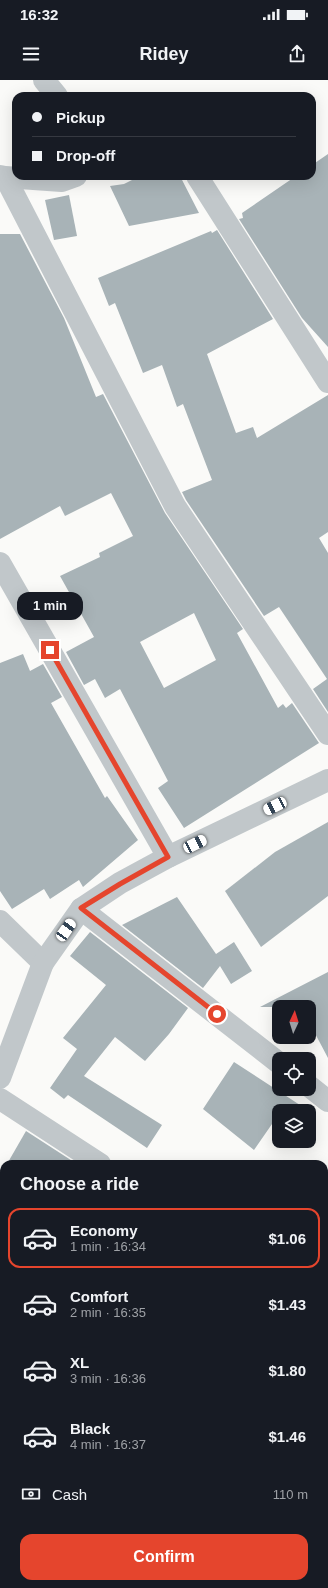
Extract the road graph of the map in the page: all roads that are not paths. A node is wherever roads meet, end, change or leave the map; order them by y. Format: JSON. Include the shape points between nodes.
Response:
{"nodes":[{"id":1,"x":44,"y":80,"type":"edge"},
{"id":2,"x":53,"y":92,"type":"edge"},
{"id":3,"x":3,"y":176,"type":"edge"},
{"id":4,"x":50,"y":180,"type":"edge"},
{"id":5,"x":65,"y":180,"type":"edge"},
{"id":6,"x":200,"y":180,"type":"edge"},
{"id":7,"x":328,"y":382,"type":"edge"},
{"id":8,"x":0,"y":563,"type":"edge"},
{"id":9,"x":328,"y":734,"type":"edge"},
{"id":10,"x":328,"y":780,"type":"edge"},
{"id":11,"x":168,"y":857,"type":"junction"},
{"id":12,"x":81,"y":908,"type":"junction"},
{"id":13,"x":0,"y":921,"type":"edge"},
{"id":14,"x":43,"y":963,"type":"junction"},
{"id":15,"x":272,"y":1058,"type":"edge"},
{"id":16,"x":0,"y":1078,"type":"edge"},
{"id":17,"x":316,"y":1092,"type":"edge"},
{"id":18,"x":0,"y":1098,"type":"edge"},
{"id":19,"x":328,"y":1101,"type":"edge"},
{"id":20,"x":94,"y":1160,"type":"edge"}],
"edges":[{"from":1,"to":2,"type":"street"},
{"from":3,"to":9,"type":"street","via":[[175,506]]},
{"from":4,"to":5,"type":"street"},
{"from":6,"to":7,"type":"street"},
{"from":8,"to":11,"type":"street"},
{"from":10,"to":11,"type":"street"},
{"from":11,"to":12,"type":"street"},
{"from":12,"to":14,"type":"street"},
{"from":12,"to":15,"type":"street"},
{"from":13,"to":14,"type":"street"},
{"from":14,"to":16,"type":"street"},
{"from":17,"to":19,"type":"street"},
{"from":18,"to":20,"type":"street"}]}
